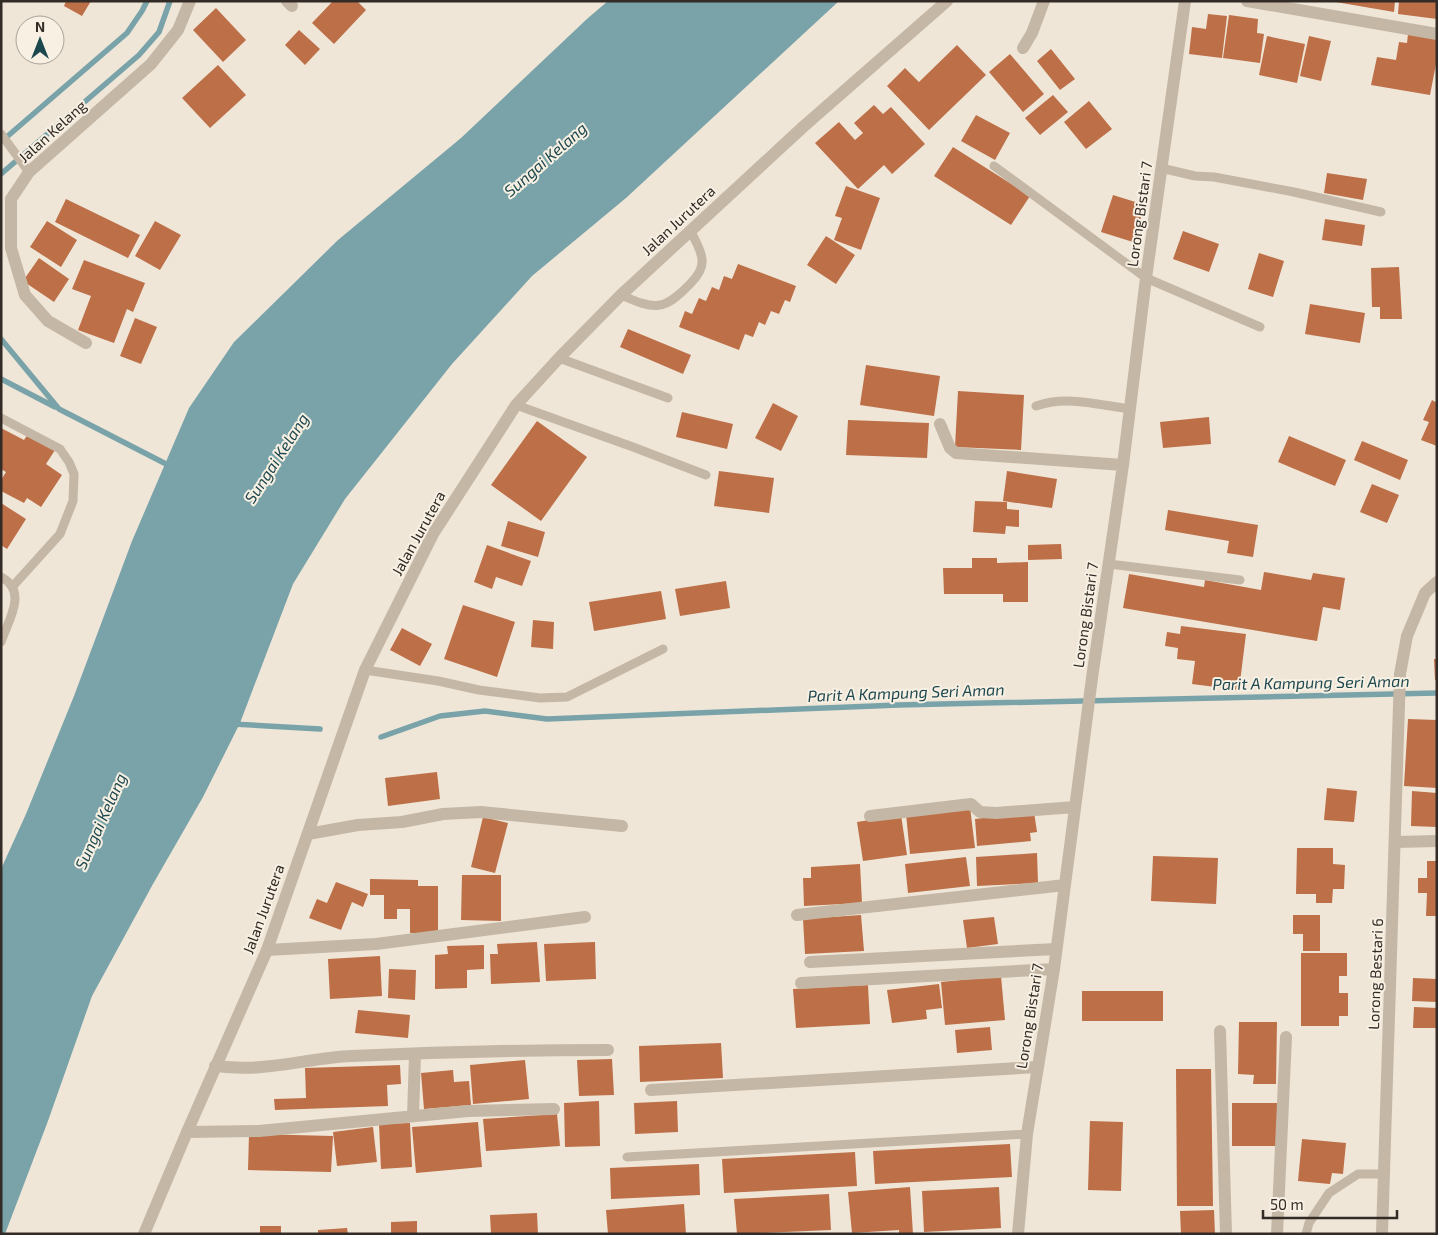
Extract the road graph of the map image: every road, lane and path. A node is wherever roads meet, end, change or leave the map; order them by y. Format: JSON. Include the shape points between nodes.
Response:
{"nodes":[{"id":1,"x":190,"y":1,"type":"edge"},
{"id":2,"x":947,"y":1,"type":"edge"},
{"id":3,"x":1044,"y":1,"type":"edge"},
{"id":4,"x":1185,"y":1,"type":"edge"},
{"id":5,"x":1247,"y":1,"type":"edge"},
{"id":6,"x":1437,"y":34,"type":"edge"},
{"id":7,"x":1023,"y":48,"type":"dead end"},
{"id":8,"x":1,"y":134,"type":"edge"},
{"id":9,"x":994,"y":166,"type":"dead end"},
{"id":10,"x":1161,"y":168,"type":"junction"},
{"id":11,"x":29,"y":172,"type":"junction"},
{"id":12,"x":1381,"y":212,"type":"dead end"},
{"id":13,"x":691,"y":231,"type":"junction"},
{"id":14,"x":1146,"y":278,"type":"junction"},
{"id":15,"x":621,"y":296,"type":"junction"},
{"id":16,"x":1260,"y":327,"type":"dead end"},
{"id":17,"x":86,"y":343,"type":"dead end"},
{"id":18,"x":558,"y":358,"type":"junction"},
{"id":19,"x":668,"y":398,"type":"dead end"},
{"id":20,"x":516,"y":405,"type":"junction"},
{"id":21,"x":1036,"y":406,"type":"dead end"},
{"id":22,"x":1130,"y":409,"type":"junction"},
{"id":23,"x":1,"y":418,"type":"edge"},
{"id":24,"x":940,"y":424,"type":"dead end"},
{"id":25,"x":1124,"y":465,"type":"junction"},
{"id":26,"x":706,"y":475,"type":"dead end"},
{"id":27,"x":1109,"y":564,"type":"junction"},
{"id":28,"x":1,"y":577,"type":"edge"},
{"id":29,"x":1240,"y":580,"type":"dead end"},
{"id":30,"x":1437,"y":582,"type":"edge"},
{"id":31,"x":13,"y":586,"type":"junction"},
{"id":32,"x":1,"y":642,"type":"edge"},
{"id":33,"x":663,"y":649,"type":"dead end"},
{"id":34,"x":365,"y":670,"type":"junction"},
{"id":35,"x":1075,"y":807,"type":"junction"},
{"id":36,"x":870,"y":816,"type":"dead end"},
{"id":37,"x":622,"y":826,"type":"dead end"},
{"id":38,"x":308,"y":834,"type":"junction"},
{"id":39,"x":1437,"y":841,"type":"edge"},
{"id":40,"x":1396,"y":842,"type":"junction"},
{"id":41,"x":1065,"y":885,"type":"junction"},
{"id":42,"x":797,"y":915,"type":"dead end"},
{"id":43,"x":585,"y":918,"type":"dead end"},
{"id":44,"x":1056,"y":949,"type":"junction"},
{"id":45,"x":267,"y":950,"type":"junction"},
{"id":46,"x":810,"y":962,"type":"dead end"},
{"id":47,"x":1054,"y":969,"type":"junction"},
{"id":48,"x":801,"y":983,"type":"dead end"},
{"id":49,"x":1220,"y":1031,"type":"dead end"},
{"id":50,"x":1286,"y":1037,"type":"dead end"},
{"id":51,"x":608,"y":1050,"type":"dead end"},
{"id":52,"x":415,"y":1055,"type":"junction"},
{"id":53,"x":215,"y":1066,"type":"junction"},
{"id":54,"x":1037,"y":1067,"type":"junction"},
{"id":55,"x":651,"y":1090,"type":"dead end"},
{"id":56,"x":554,"y":1109,"type":"dead end"},
{"id":57,"x":412,"y":1116,"type":"junction"},
{"id":58,"x":187,"y":1132,"type":"junction"},
{"id":59,"x":1026,"y":1134,"type":"junction"},
{"id":60,"x":627,"y":1157,"type":"dead end"},
{"id":61,"x":1384,"y":1174,"type":"junction"},
{"id":62,"x":144,"y":1234,"type":"edge"},
{"id":63,"x":1018,"y":1234,"type":"edge"},
{"id":64,"x":1226,"y":1234,"type":"edge"},
{"id":65,"x":1277,"y":1234,"type":"edge"},
{"id":66,"x":1306,"y":1234,"type":"edge"},
{"id":67,"x":1382,"y":1234,"type":"edge"}],
"edges":[{"from":1,"to":11,"type":"street","name":"Jalan Kelang","via":[[178,30],[151,64]]},
{"from":2,"to":13,"type":"street","name":"Jalan Jurutera","via":[[803,127]]},
{"from":3,"to":7,"type":"street"},
{"from":4,"to":10,"type":"street","name":"Lorong Bistari 7"},
{"from":5,"to":6,"type":"street"},
{"from":8,"to":11,"type":"lane"},
{"from":9,"to":14,"type":"lane"},
{"from":10,"to":12,"type":"lane","via":[[1294,192]]},
{"from":10,"to":14,"type":"street","name":"Lorong Bistari 7"},
{"from":11,"to":17,"type":"street","name":"Jalan Kelang","via":[[12,199],[12,248],[25,295],[48,321]]},
{"from":13,"to":15,"type":"street","name":"Jalan Jurutera"},
{"from":13,"to":15,"type":"lane","via":[[702,259],[700,271],[676,298],[660,305],[644,305]]},
{"from":14,"to":16,"type":"lane"},
{"from":14,"to":22,"type":"street","name":"Lorong Bistari 7"},
{"from":15,"to":18,"type":"street","name":"Jalan Jurutera"},
{"from":18,"to":19,"type":"lane"},
{"from":18,"to":20,"type":"street","name":"Jalan Jurutera"},
{"from":20,"to":26,"type":"lane"},
{"from":20,"to":34,"type":"street","name":"Jalan Jurutera","via":[[433,534]]},
{"from":21,"to":22,"type":"lane","via":[[1066,400]]},
{"from":22,"to":25,"type":"street","name":"Lorong Bistari 7"},
{"from":23,"to":31,"type":"lane","via":[[60,449],[74,474],[73,501],[60,534]]},
{"from":24,"to":25,"type":"street","via":[[950,448],[956,452]]},
{"from":25,"to":27,"type":"street","name":"Lorong Bistari 7"},
{"from":27,"to":29,"type":"lane"},
{"from":27,"to":35,"type":"street","name":"Lorong Bistari 7"},
{"from":28,"to":31,"type":"lane"},
{"from":30,"to":40,"type":"street","name":"Lorong Bestari 6","via":[[1425,593],[1407,636],[1400,674]]},
{"from":31,"to":32,"type":"lane","via":[[16,597]]},
{"from":33,"to":34,"type":"lane","via":[[567,697],[523,696]]},
{"from":34,"to":38,"type":"street","name":"Jalan Jurutera"},
{"from":35,"to":36,"type":"street","via":[[996,813],[980,812],[971,804]]},
{"from":35,"to":41,"type":"street","name":"Lorong Bistari 7"},
{"from":37,"to":38,"type":"street","via":[[481,812],[443,814]]},
{"from":38,"to":45,"type":"street","name":"Jalan Jurutera"},
{"from":39,"to":40,"type":"street"},
{"from":40,"to":61,"type":"street","name":"Lorong Bestari 6"},
{"from":41,"to":42,"type":"street"},
{"from":41,"to":44,"type":"street","name":"Lorong Bistari 7"},
{"from":43,"to":45,"type":"street","via":[[376,944]]},
{"from":44,"to":46,"type":"street"},
{"from":44,"to":47,"type":"street","name":"Lorong Bistari 7"},
{"from":45,"to":53,"type":"street","name":"Jalan Jurutera"},
{"from":47,"to":48,"type":"street"},
{"from":47,"to":54,"type":"street","name":"Lorong Bistari 7"},
{"from":49,"to":64,"type":"street"},
{"from":50,"to":65,"type":"street"},
{"from":51,"to":52,"type":"street","via":[[502,1050]]},
{"from":52,"to":53,"type":"street","via":[[350,1056],[261,1067]]},
{"from":52,"to":57,"type":"street"},
{"from":53,"to":58,"type":"street","name":"Jalan Jurutera"},
{"from":54,"to":55,"type":"street"},
{"from":54,"to":59,"type":"street","name":"Lorong Bistari 7"},
{"from":56,"to":57,"type":"street"},
{"from":57,"to":58,"type":"street","via":[[259,1131]]},
{"from":58,"to":62,"type":"street","name":"Jalan Jurutera"},
{"from":59,"to":60,"type":"lane"},
{"from":59,"to":63,"type":"street","name":"Lorong Bistari 7"},
{"from":61,"to":66,"type":"lane","via":[[1358,1174],[1329,1193],[1309,1223]]},
{"from":61,"to":67,"type":"street","name":"Lorong Bestari 6"}]}
